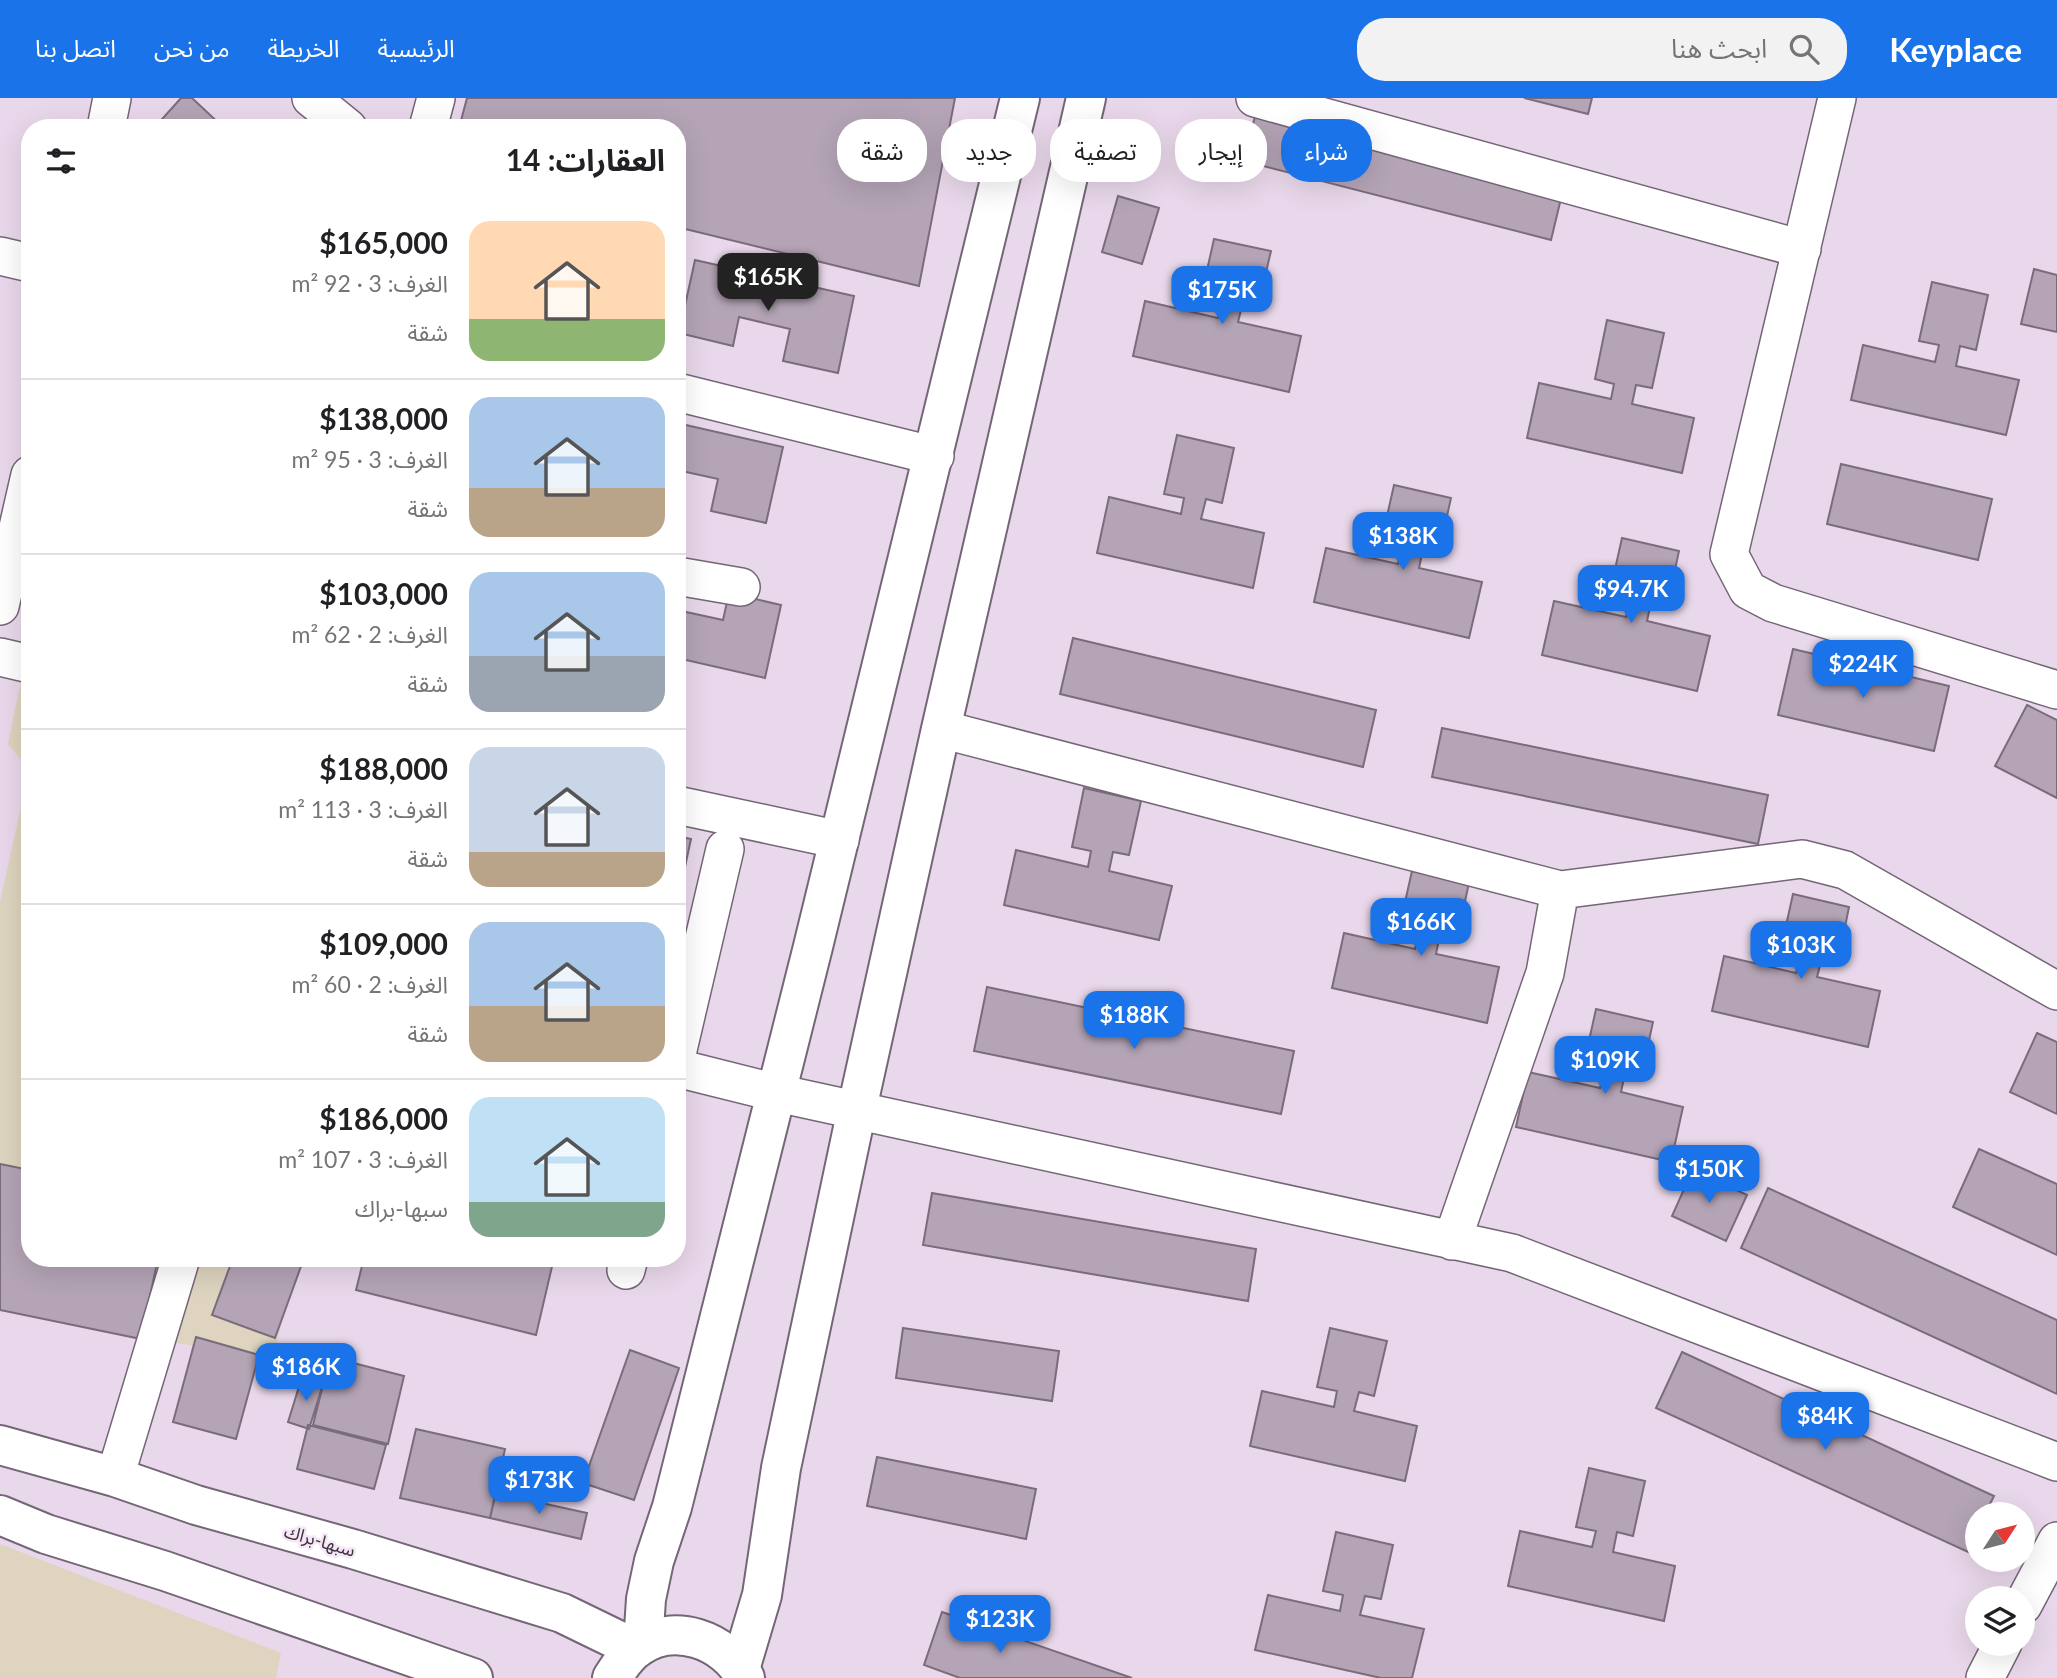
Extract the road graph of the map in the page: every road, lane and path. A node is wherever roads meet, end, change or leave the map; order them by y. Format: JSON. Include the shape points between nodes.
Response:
{"nodes":[{"id":1,"x":113,"y":98,"type":"edge"},
{"id":2,"x":312,"y":98,"type":"edge"},
{"id":3,"x":436,"y":98,"type":"edge"},
{"id":4,"x":1020,"y":98,"type":"edge"},
{"id":5,"x":1086,"y":98,"type":"edge"},
{"id":6,"x":1255,"y":98,"type":"edge"},
{"id":7,"x":1837,"y":98,"type":"edge"},
{"id":8,"x":108,"y":119,"type":"edge"},
{"id":9,"x":337,"y":119,"type":"edge"},
{"id":10,"x":430,"y":119,"type":"edge"},
{"id":11,"x":1802,"y":249,"type":"junction"},
{"id":12,"x":0,"y":256,"type":"edge"},
{"id":13,"x":21,"y":261,"type":"edge"},
{"id":14,"x":686,"y":395,"type":"edge"},
{"id":15,"x":935,"y":456,"type":"junction"},
{"id":16,"x":21,"y":514,"type":"edge"},
{"id":17,"x":686,"y":578,"type":"edge"},
{"id":18,"x":741,"y":587,"type":"dead end"},
{"id":19,"x":0,"y":606,"type":"edge"},
{"id":20,"x":0,"y":657,"type":"edge"},
{"id":21,"x":21,"y":662,"type":"edge"},
{"id":22,"x":2055,"y":682,"type":"edge"},
{"id":23,"x":941,"y":729,"type":"junction"},
{"id":24,"x":686,"y":806,"type":"edge"},
{"id":25,"x":840,"y":840,"type":"junction"},
{"id":26,"x":725,"y":849,"type":"dead end"},
{"id":27,"x":1560,"y":890,"type":"junction"},
{"id":28,"x":2057,"y":990,"type":"edge"},
{"id":29,"x":686,"y":1016,"type":"edge"},
{"id":30,"x":686,"y":1070,"type":"edge"},
{"id":31,"x":777,"y":1093,"type":"junction"},
{"id":32,"x":857,"y":1109,"type":"junction"},
{"id":33,"x":1452,"y":1241,"type":"junction"},
{"id":34,"x":178,"y":1267,"type":"edge"},
{"id":35,"x":0,"y":1445,"type":"edge"},
{"id":36,"x":2057,"y":1462,"type":"edge"},
{"id":37,"x":115,"y":1477,"type":"junction"},
{"id":38,"x":0,"y":1516,"type":"edge"},
{"id":39,"x":2057,"y":1541,"type":"edge"},
{"id":40,"x":2033,"y":1586,"type":"edge"},
{"id":41,"x":639,"y":1646,"type":"junction"},
{"id":42,"x":1996,"y":1656,"type":"edge"},
{"id":43,"x":743,"y":1674,"type":"edge"},
{"id":44,"x":472,"y":1678,"type":"edge"},
{"id":45,"x":612,"y":1678,"type":"edge"},
{"id":46,"x":1985,"y":1678,"type":"edge"}],
"edges":[{"from":1,"to":8,"type":"street"},
{"from":2,"to":9,"type":"street"},
{"from":3,"to":10,"type":"street"},
{"from":4,"to":15,"type":"main road"},
{"from":5,"to":23,"type":"main road"},
{"from":6,"to":11,"type":"street"},
{"from":7,"to":11,"type":"street"},
{"from":11,"to":22,"type":"street","via":[[1729,554],[1748,590],[1773,603]]},
{"from":12,"to":13,"type":"street"},
{"from":14,"to":15,"type":"street"},
{"from":15,"to":25,"type":"main road"},
{"from":16,"to":19,"type":"street"},
{"from":17,"to":18,"type":"street"},
{"from":20,"to":21,"type":"street"},
{"from":23,"to":27,"type":"street"},
{"from":23,"to":32,"type":"main road"},
{"from":24,"to":25,"type":"street"},
{"from":25,"to":31,"type":"main road"},
{"from":26,"to":29,"type":"street"},
{"from":27,"to":28,"type":"street","via":[[1802,859],[1845,870]]},
{"from":27,"to":33,"type":"street","via":[[1545,972]]},
{"from":30,"to":31,"type":"street"},
{"from":31,"to":32,"type":"street"},
{"from":31,"to":41,"type":"main road","via":[[654,1561]]},
{"from":32,"to":33,"type":"street"},
{"from":32,"to":43,"type":"main road","via":[[780,1468],[762,1595]]},
{"from":33,"to":36,"type":"street","via":[[1512,1253]]},
{"from":34,"to":37,"type":"street"},
{"from":35,"to":37,"type":"main road","name":"سبها-براك"},
{"from":37,"to":41,"type":"main road","name":"سبها-براك","via":[[562,1613]]},
{"from":38,"to":44,"type":"main road"},
{"from":39,"to":40,"type":"street"},
{"from":41,"to":43,"type":"main road","via":[[686,1635],[726,1652]]},
{"from":41,"to":45,"type":"main road"},
{"from":42,"to":46,"type":"street"}]}
